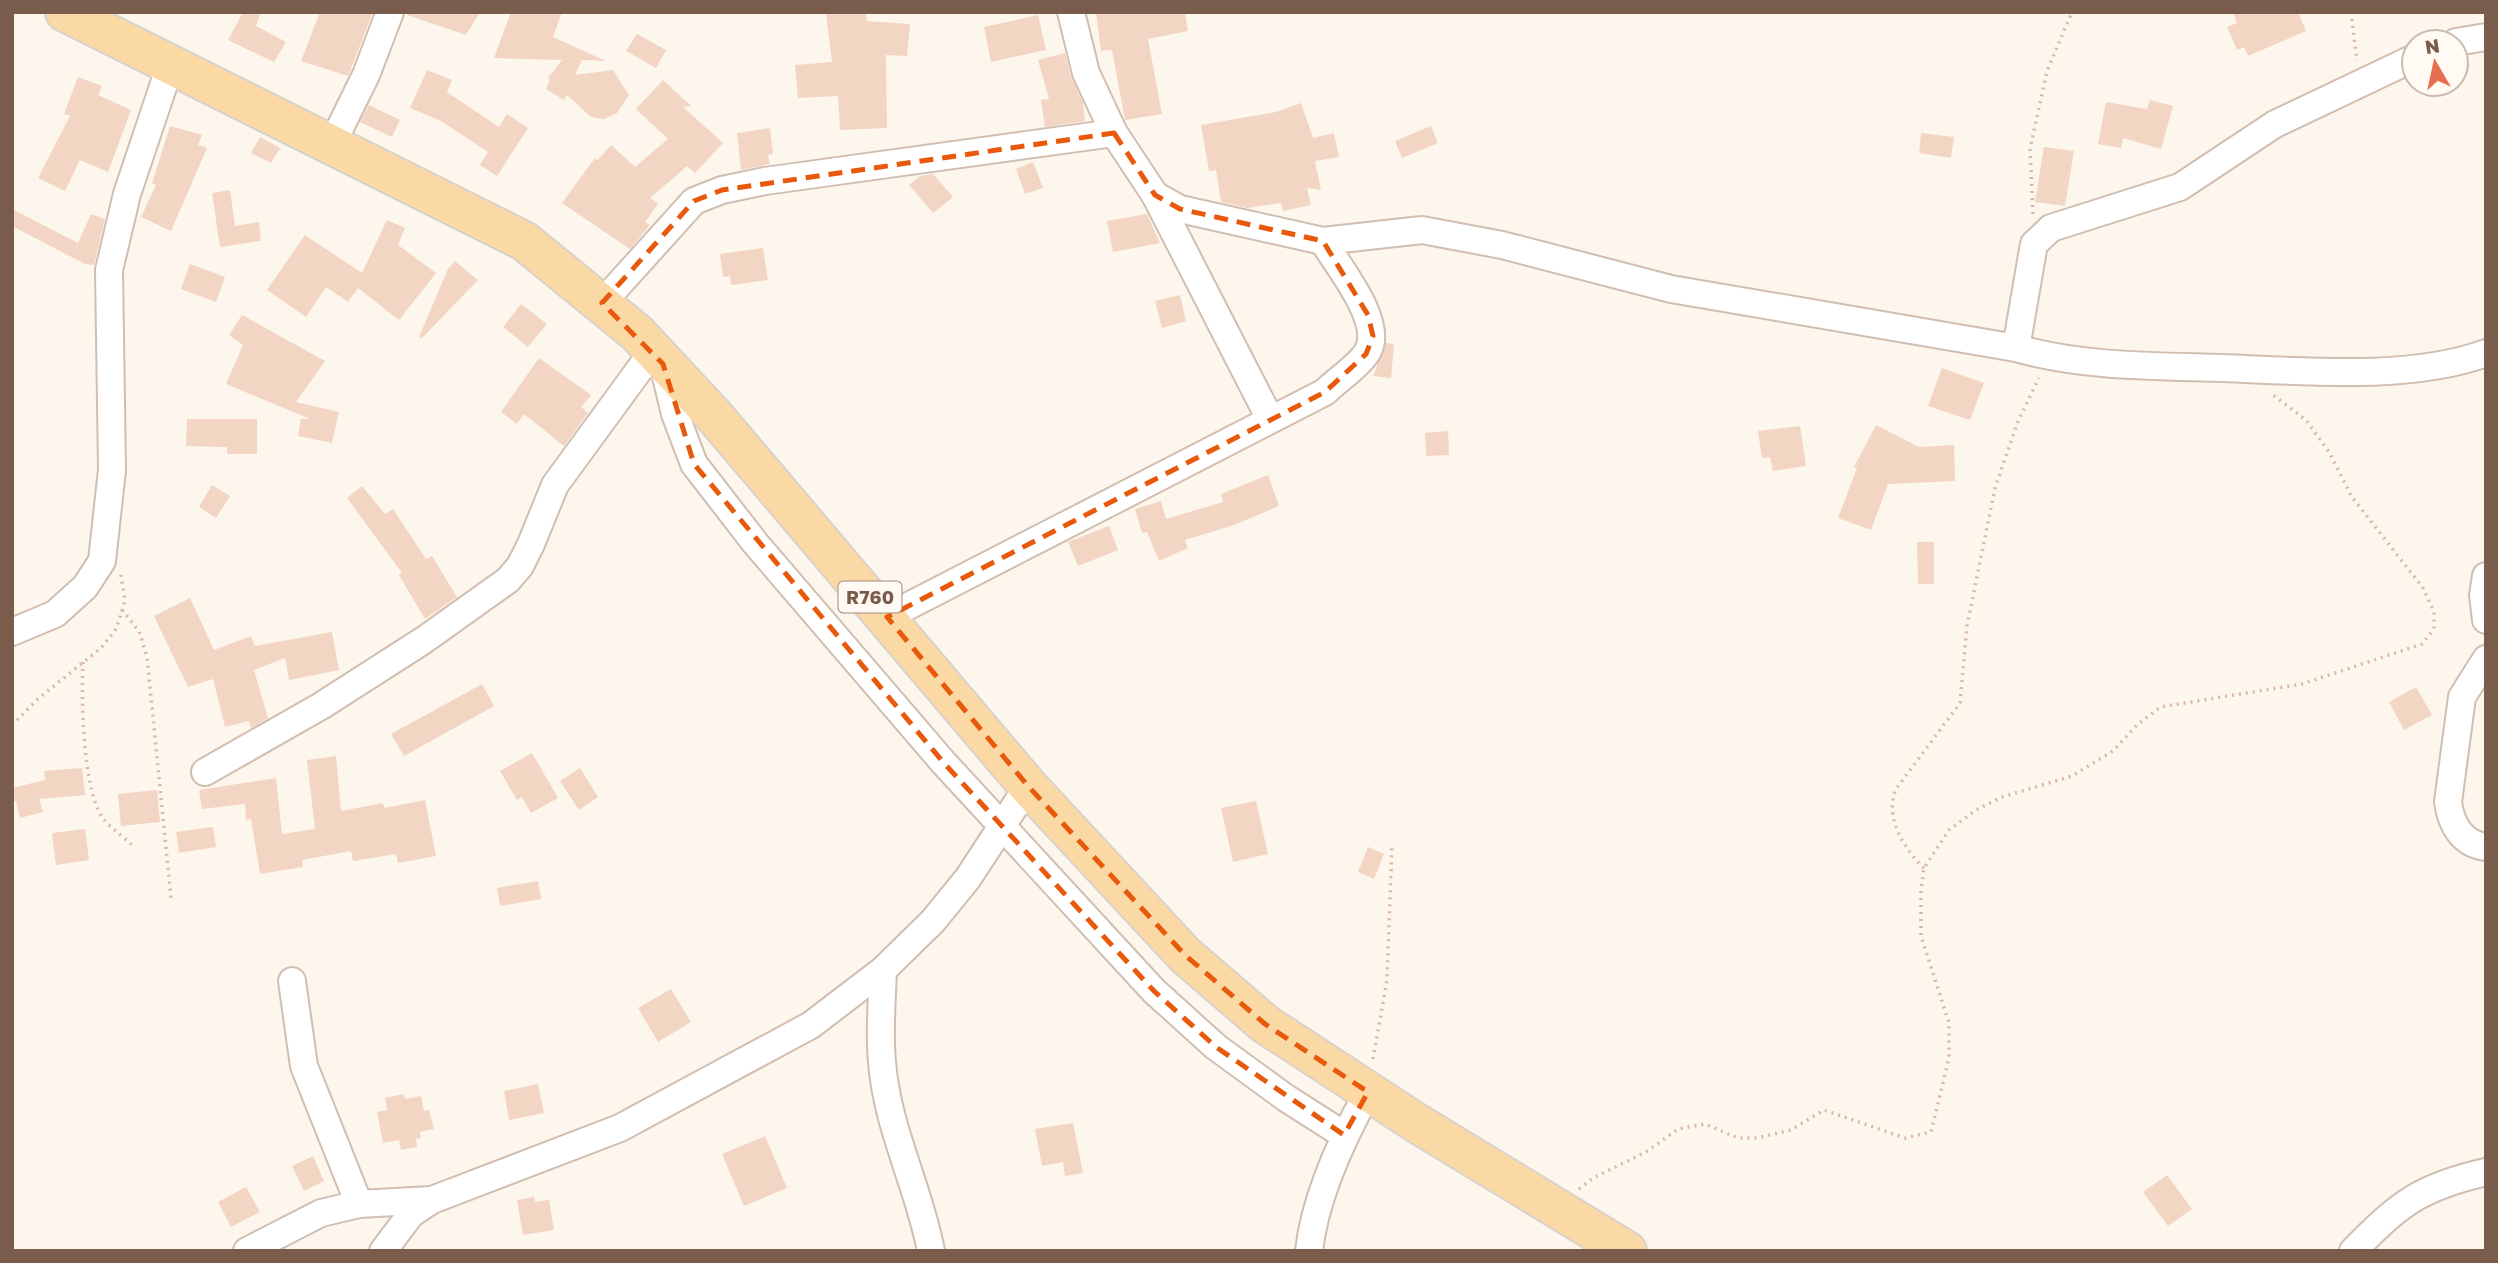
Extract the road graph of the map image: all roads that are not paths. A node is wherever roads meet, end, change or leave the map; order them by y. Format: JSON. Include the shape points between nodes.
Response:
{"nodes":[{"id":1,"x":65,"y":12,"type":"edge"},
{"id":2,"x":390,"y":12,"type":"edge"},
{"id":3,"x":1071,"y":12,"type":"edge"},
{"id":4,"x":2400,"y":64,"type":"edge"},
{"id":5,"x":170,"y":66,"type":"junction"},
{"id":6,"x":1114,"y":133,"type":"junction"},
{"id":7,"x":331,"y":144,"type":"junction"},
{"id":8,"x":1155,"y":195,"type":"junction"},
{"id":9,"x":1323,"y":241,"type":"junction"},
{"id":10,"x":602,"y":303,"type":"junction"},
{"id":11,"x":2016,"y":348,"type":"junction"},
{"id":12,"x":2486,"y":353,"type":"edge"},
{"id":13,"x":658,"y":357,"type":"junction"},
{"id":14,"x":1270,"y":419,"type":"junction"},
{"id":15,"x":2486,"y":576,"type":"edge"},
{"id":16,"x":887,"y":617,"type":"junction"},
{"id":17,"x":2486,"y":620,"type":"edge"},
{"id":18,"x":12,"y":632,"type":"edge"},
{"id":19,"x":2486,"y":659,"type":"edge"},
{"id":20,"x":205,"y":772,"type":"dead end"},
{"id":21,"x":1028,"y":786,"type":"junction"},
{"id":22,"x":1002,"y":828,"type":"junction"},
{"id":23,"x":2486,"y":847,"type":"edge"},
{"id":24,"x":883,"y":970,"type":"junction"},
{"id":25,"x":292,"y":981,"type":"dead end"},
{"id":26,"x":1368,"y":1092,"type":"junction"},
{"id":27,"x":1344,"y":1135,"type":"junction"},
{"id":28,"x":2486,"y":1172,"type":"edge"},
{"id":29,"x":432,"y":1200,"type":"junction"},
{"id":30,"x":359,"y":1204,"type":"junction"},
{"id":31,"x":247,"y":1251,"type":"edge"},
{"id":32,"x":383,"y":1251,"type":"edge"},
{"id":33,"x":931,"y":1251,"type":"edge"},
{"id":34,"x":1309,"y":1251,"type":"edge"},
{"id":35,"x":1627,"y":1251,"type":"edge"},
{"id":36,"x":2353,"y":1251,"type":"edge"}],
"edges":[{"from":1,"to":5,"type":"main road","number":"R760"},
{"from":2,"to":7,"type":"street","via":[[366,75]]},
{"from":3,"to":6,"type":"street","via":[[1086,73]]},
{"from":4,"to":11,"type":"street","via":[[2275,124],[2180,187],[2051,228],[2035,244]]},
{"from":5,"to":7,"type":"main road","number":"R760"},
{"from":5,"to":18,"type":"street","via":[[127,194],[109,270],[112,470],[102,561],[85,587],[55,614]]},
{"from":6,"to":8,"type":"street"},
{"from":6,"to":10,"type":"street","via":[[722,190],[694,201]]},
{"from":7,"to":10,"type":"main road","number":"R760","via":[[524,241]]},
{"from":8,"to":9,"type":"street","via":[[1180,209]]},
{"from":8,"to":14,"type":"street"},
{"from":9,"to":11,"type":"street","via":[[1422,230],[1502,245],[1671,289]]},
{"from":9,"to":14,"type":"street","via":[[1368,315],[1373,336],[1366,354],[1325,392]]},
{"from":10,"to":13,"type":"main road","number":"R760"},
{"from":11,"to":12,"type":"street","via":[[2049,357],[2146,367],[2281,372],[2396,370]]},
{"from":13,"to":16,"type":"main road","number":"R760"},
{"from":13,"to":20,"type":"street","via":[[555,485],[526,555],[508,580],[321,706]]},
{"from":13,"to":22,"type":"street","via":[[695,464],[756,544]]},
{"from":14,"to":16,"type":"street"},
{"from":15,"to":17,"type":"street"},
{"from":16,"to":21,"type":"main road","number":"R760"},
{"from":19,"to":23,"type":"street","via":[[2462,697],[2448,802],[2458,832],[2476,846]]},
{"from":21,"to":22,"type":"street"},
{"from":21,"to":26,"type":"main road","number":"R760","via":[[1185,955],[1265,1024]]},
{"from":22,"to":24,"type":"street","via":[[933,921]]},
{"from":22,"to":27,"type":"street","via":[[1154,991],[1205,1038]]},
{"from":24,"to":29,"type":"street","via":[[811,1025],[620,1128]]},
{"from":24,"to":33,"type":"street","via":[[882,1063],[903,1160]]},
{"from":25,"to":30,"type":"street","via":[[304,1066]]},
{"from":26,"to":27,"type":"street"},
{"from":26,"to":35,"type":"main road","number":"R760"},
{"from":27,"to":34,"type":"street"},
{"from":28,"to":36,"type":"street","via":[[2446,1181],[2420,1193],[2390,1213]]},
{"from":29,"to":30,"type":"street"},
{"from":29,"to":32,"type":"street","via":[[411,1214]]},
{"from":30,"to":31,"type":"street","via":[[321,1213]]}]}
